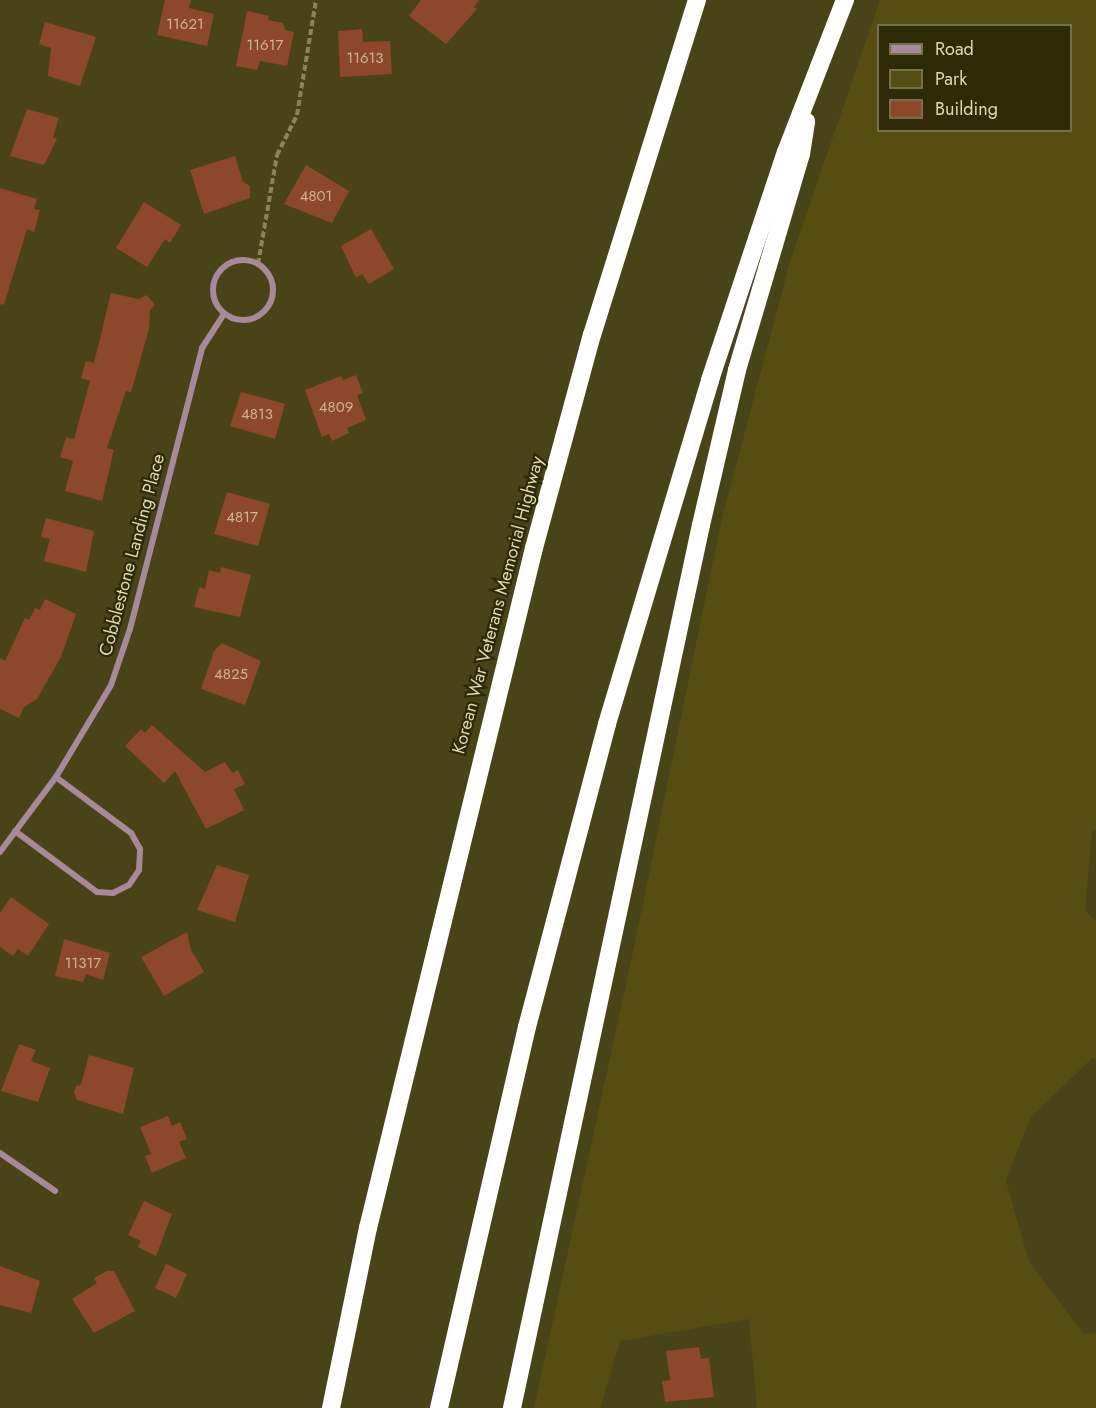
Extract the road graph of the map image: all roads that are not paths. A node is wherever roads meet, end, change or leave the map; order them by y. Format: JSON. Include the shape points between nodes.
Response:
{"nodes":[{"id":1,"x":697,"y":0,"type":"edge"},
{"id":2,"x":845,"y":0,"type":"edge"},
{"id":3,"x":808,"y":102,"type":"junction"},
{"id":4,"x":224,"y":314,"type":"junction"},
{"id":5,"x":56,"y":777,"type":"junction"},
{"id":6,"x":15,"y":831,"type":"junction"},
{"id":7,"x":0,"y":852,"type":"edge"},
{"id":8,"x":0,"y":1154,"type":"edge"},
{"id":9,"x":55,"y":1191,"type":"dead end"},
{"id":10,"x":331,"y":1408,"type":"edge"},
{"id":11,"x":439,"y":1408,"type":"edge"},
{"id":12,"x":512,"y":1408,"type":"edge"}],
"edges":[{"from":1,"to":10,"type":"highway","name":"Korean War Veterans Memorial Highway","via":[[595,324],[534,548],[368,1228]]},
{"from":2,"to":3,"type":"highway"},
{"from":3,"to":11,"type":"highway","via":[[786,152],[710,380],[608,724],[527,1027]]},
{"from":3,"to":12,"type":"highway","via":[[801,154],[737,370],[701,525]]},
{"from":4,"to":4,"type":"street","via":[[213,297],[221,270],[239,260],[258,264],[272,279],[273,298],[268,308],[252,320],[242,321]]},
{"from":4,"to":5,"type":"street","name":"Cobblestone Landing Place","via":[[202,348],[130,629],[111,685]]},
{"from":5,"to":6,"type":"street","name":"Cobblestone Landing Place"},
{"from":5,"to":6,"type":"street","via":[[131,833],[140,849],[139,870],[129,885],[113,893],[97,892]]},
{"from":6,"to":7,"type":"street","name":"Cobblestone Landing Place"},
{"from":8,"to":9,"type":"street"}]}
